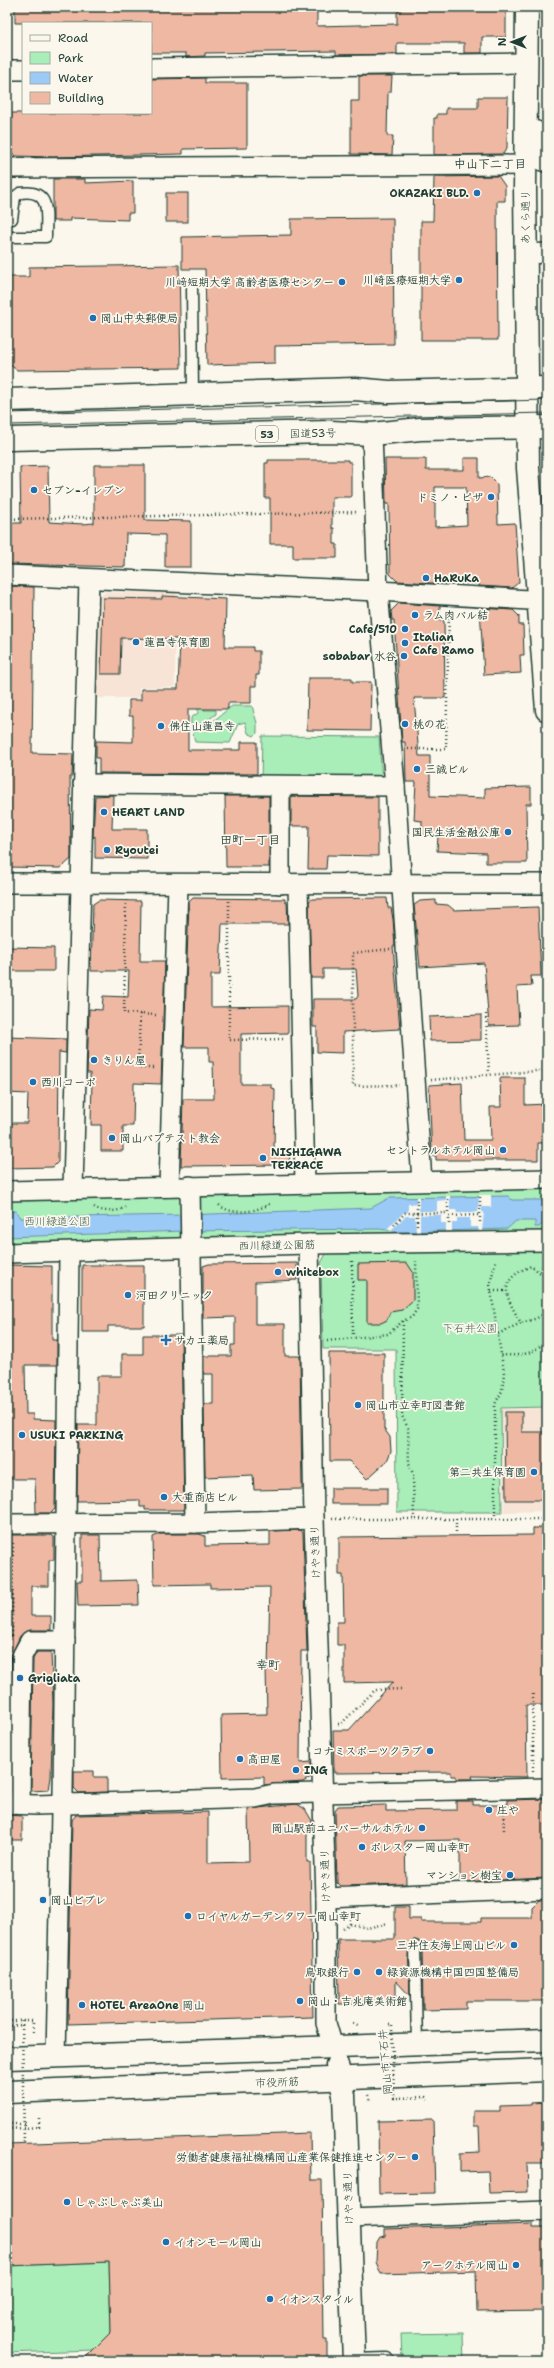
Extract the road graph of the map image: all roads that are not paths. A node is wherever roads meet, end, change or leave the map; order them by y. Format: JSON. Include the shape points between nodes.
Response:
{"nodes":[{"id":1,"x":527,"y":7,"type":"edge"},
{"id":2,"x":534,"y":7,"type":"edge"},
{"id":3,"x":527,"y":63,"type":"junction"},
{"id":4,"x":152,"y":68,"type":"edge"},
{"id":5,"x":7,"y":70,"type":"edge"},
{"id":6,"x":22,"y":70,"type":"edge"},
{"id":7,"x":547,"y":162,"type":"edge"},
{"id":8,"x":526,"y":165,"type":"junction"},
{"id":9,"x":7,"y":168,"type":"edge"},
{"id":10,"x":12,"y":219,"type":"dead end"},
{"id":11,"x":7,"y":237,"type":"edge"},
{"id":12,"x":525,"y":254,"type":"junction"},
{"id":13,"x":547,"y":254,"type":"edge"},
{"id":14,"x":192,"y":284,"type":"dead end"},
{"id":15,"x":537,"y":389,"type":"edge"},
{"id":16,"x":193,"y":396,"type":"junction"},
{"id":17,"x":7,"y":400,"type":"edge"},
{"id":18,"x":537,"y":428,"type":"edge"},
{"id":19,"x":372,"y":434,"type":"junction"},
{"id":20,"x":7,"y":439,"type":"edge"},
{"id":21,"x":7,"y":575,"type":"edge"},
{"id":22,"x":89,"y":579,"type":"junction"},
{"id":23,"x":378,"y":591,"type":"junction"},
{"id":24,"x":543,"y":601,"type":"edge"},
{"id":25,"x":547,"y":710,"type":"edge"},
{"id":26,"x":83,"y":784,"type":"junction"},
{"id":27,"x":280,"y":786,"type":"junction"},
{"id":28,"x":395,"y":786,"type":"junction"},
{"id":29,"x":7,"y":883,"type":"edge"},
{"id":30,"x":80,"y":883,"type":"junction"},
{"id":31,"x":178,"y":884,"type":"junction"},
{"id":32,"x":280,"y":884,"type":"junction"},
{"id":33,"x":402,"y":884,"type":"junction"},
{"id":34,"x":547,"y":884,"type":"edge"},
{"id":35,"x":298,"y":885,"type":"junction"},
{"id":36,"x":547,"y":1179,"type":"edge"},
{"id":37,"x":305,"y":1184,"type":"junction"},
{"id":38,"x":190,"y":1186,"type":"junction"},
{"id":39,"x":169,"y":1187,"type":"junction"},
{"id":40,"x":420,"y":1188,"type":"junction"},
{"id":41,"x":73,"y":1189,"type":"junction"},
{"id":42,"x":7,"y":1191,"type":"edge"},
{"id":43,"x":192,"y":1231,"type":"junction"},
{"id":44,"x":547,"y":1241,"type":"edge"},
{"id":45,"x":309,"y":1244,"type":"junction"},
{"id":46,"x":68,"y":1252,"type":"junction"},
{"id":47,"x":7,"y":1253,"type":"edge"},
{"id":48,"x":314,"y":1519,"type":"junction"},
{"id":49,"x":195,"y":1523,"type":"junction"},
{"id":50,"x":10,"y":1524,"type":"edge"},
{"id":51,"x":67,"y":1524,"type":"junction"},
{"id":52,"x":65,"y":1641,"type":"junction"},
{"id":53,"x":540,"y":1784,"type":"edge"},
{"id":54,"x":321,"y":1793,"type":"junction"},
{"id":55,"x":14,"y":1804,"type":"edge"},
{"id":56,"x":62,"y":1804,"type":"junction"},
{"id":57,"x":547,"y":1889,"type":"edge"},
{"id":58,"x":326,"y":1898,"type":"junction"},
{"id":59,"x":415,"y":1946,"type":"dead end"},
{"id":60,"x":547,"y":2040,"type":"edge"},
{"id":61,"x":417,"y":2045,"type":"junction"},
{"id":62,"x":333,"y":2048,"type":"junction"},
{"id":63,"x":56,"y":2057,"type":"junction"},
{"id":64,"x":7,"y":2058,"type":"edge"},
{"id":65,"x":547,"y":2070,"type":"edge"},
{"id":66,"x":7,"y":2076,"type":"edge"},
{"id":67,"x":340,"y":2079,"type":"junction"},
{"id":68,"x":216,"y":2084,"type":"junction"},
{"id":69,"x":7,"y":2092,"type":"edge"},
{"id":70,"x":547,"y":2211,"type":"edge"},
{"id":71,"x":348,"y":2218,"type":"junction"},
{"id":72,"x":354,"y":2360,"type":"edge"},
{"id":73,"x":387,"y":2361,"type":"edge"}],
"edges":[{"from":1,"to":3,"type":"main road","name":"あくら通り"},
{"from":2,"to":7,"type":"main road","via":[[535,150],[539,158]]},
{"from":3,"to":4,"type":"street"},
{"from":3,"to":8,"type":"main road","name":"あくら通り"},
{"from":5,"to":6,"type":"street"},
{"from":7,"to":8,"type":"main road"},
{"from":8,"to":9,"type":"street"},
{"from":8,"to":12,"type":"main road","name":"あくら通り"},
{"from":10,"to":11,"type":"lane","via":[[15,198],[20,193],[35,193],[42,197],[45,204],[46,237]]},
{"from":12,"to":13,"type":"street"},
{"from":12,"to":15,"type":"main road","name":"あくら通り"},
{"from":14,"to":16,"type":"lane"},
{"from":15,"to":16,"type":"main road","via":[[389,392],[355,389]]},
{"from":15,"to":18,"type":"main road","name":"あくら通り"},
{"from":16,"to":17,"type":"main road"},
{"from":18,"to":19,"type":"main road","name":"国道53号","number":"53","via":[[420,429]]},
{"from":18,"to":24,"type":"main road","name":"あくら通り","via":[[528,468]]},
{"from":19,"to":20,"type":"main road","name":"国道53号","number":"53","via":[[323,432]]},
{"from":19,"to":23,"type":"street"},
{"from":21,"to":22,"type":"street"},
{"from":22,"to":23,"type":"street"},
{"from":22,"to":26,"type":"street"},
{"from":23,"to":24,"type":"street"},
{"from":23,"to":28,"type":"street"},
{"from":24,"to":25,"type":"main road","name":"あくら通り"},
{"from":26,"to":27,"type":"street"},
{"from":26,"to":30,"type":"street"},
{"from":27,"to":28,"type":"street"},
{"from":27,"to":32,"type":"street"},
{"from":28,"to":33,"type":"street"},
{"from":29,"to":30,"type":"street"},
{"from":30,"to":31,"type":"street"},
{"from":30,"to":41,"type":"street"},
{"from":31,"to":32,"type":"street"},
{"from":31,"to":39,"type":"street"},
{"from":32,"to":35,"type":"street"},
{"from":33,"to":34,"type":"street"},
{"from":33,"to":35,"type":"street"},
{"from":33,"to":40,"type":"street"},
{"from":35,"to":37,"type":"street"},
{"from":36,"to":40,"type":"street"},
{"from":37,"to":38,"type":"street"},
{"from":37,"to":40,"type":"street"},
{"from":38,"to":39,"type":"street"},
{"from":38,"to":43,"type":"street"},
{"from":39,"to":41,"type":"street"},
{"from":41,"to":42,"type":"street"},
{"from":43,"to":45,"type":"street","name":"西川緑道公園筋"},
{"from":43,"to":46,"type":"street","name":"西川緑道公園筋"},
{"from":43,"to":49,"type":"street"},
{"from":44,"to":45,"type":"street","name":"西川緑道公園筋"},
{"from":45,"to":48,"type":"street","name":"けやき通り"},
{"from":46,"to":47,"type":"street","name":"西川緑道公園筋"},
{"from":46,"to":51,"type":"street"},
{"from":48,"to":49,"type":"street"},
{"from":48,"to":54,"type":"street","name":"けやき通り"},
{"from":49,"to":51,"type":"street"},
{"from":50,"to":51,"type":"street"},
{"from":51,"to":52,"type":"street"},
{"from":52,"to":55,"type":"street","via":[[30,1641],[22,1656]]},
{"from":52,"to":56,"type":"street"},
{"from":53,"to":54,"type":"street","via":[[503,1789]]},
{"from":54,"to":56,"type":"street","via":[[274,1794],[255,1798]]},
{"from":54,"to":58,"type":"street","name":"けやき通り"},
{"from":55,"to":56,"type":"street"},
{"from":56,"to":63,"type":"street"},
{"from":57,"to":58,"type":"street"},
{"from":58,"to":62,"type":"street","name":"けやき通り","via":[[326,2023]]},
{"from":59,"to":61,"type":"lane"},
{"from":60,"to":61,"type":"main road"},
{"from":61,"to":62,"type":"main road"},
{"from":62,"to":63,"type":"main road"},
{"from":62,"to":67,"type":"main road","name":"けやき通り"},
{"from":63,"to":64,"type":"main road"},
{"from":65,"to":67,"type":"main road","name":"市役所筋"},
{"from":66,"to":68,"type":"main road","via":[[166,2072]]},
{"from":67,"to":68,"type":"main road","name":"市役所筋"},
{"from":67,"to":71,"type":"main road","name":"けやき通り","via":[[344,2095]]},
{"from":68,"to":69,"type":"main road","name":"市役所筋"},
{"from":70,"to":71,"type":"street"},
{"from":71,"to":72,"type":"main road","name":"けやき通り"},
{"from":72,"to":73,"type":"lane","via":[[387,2358]]}]}
